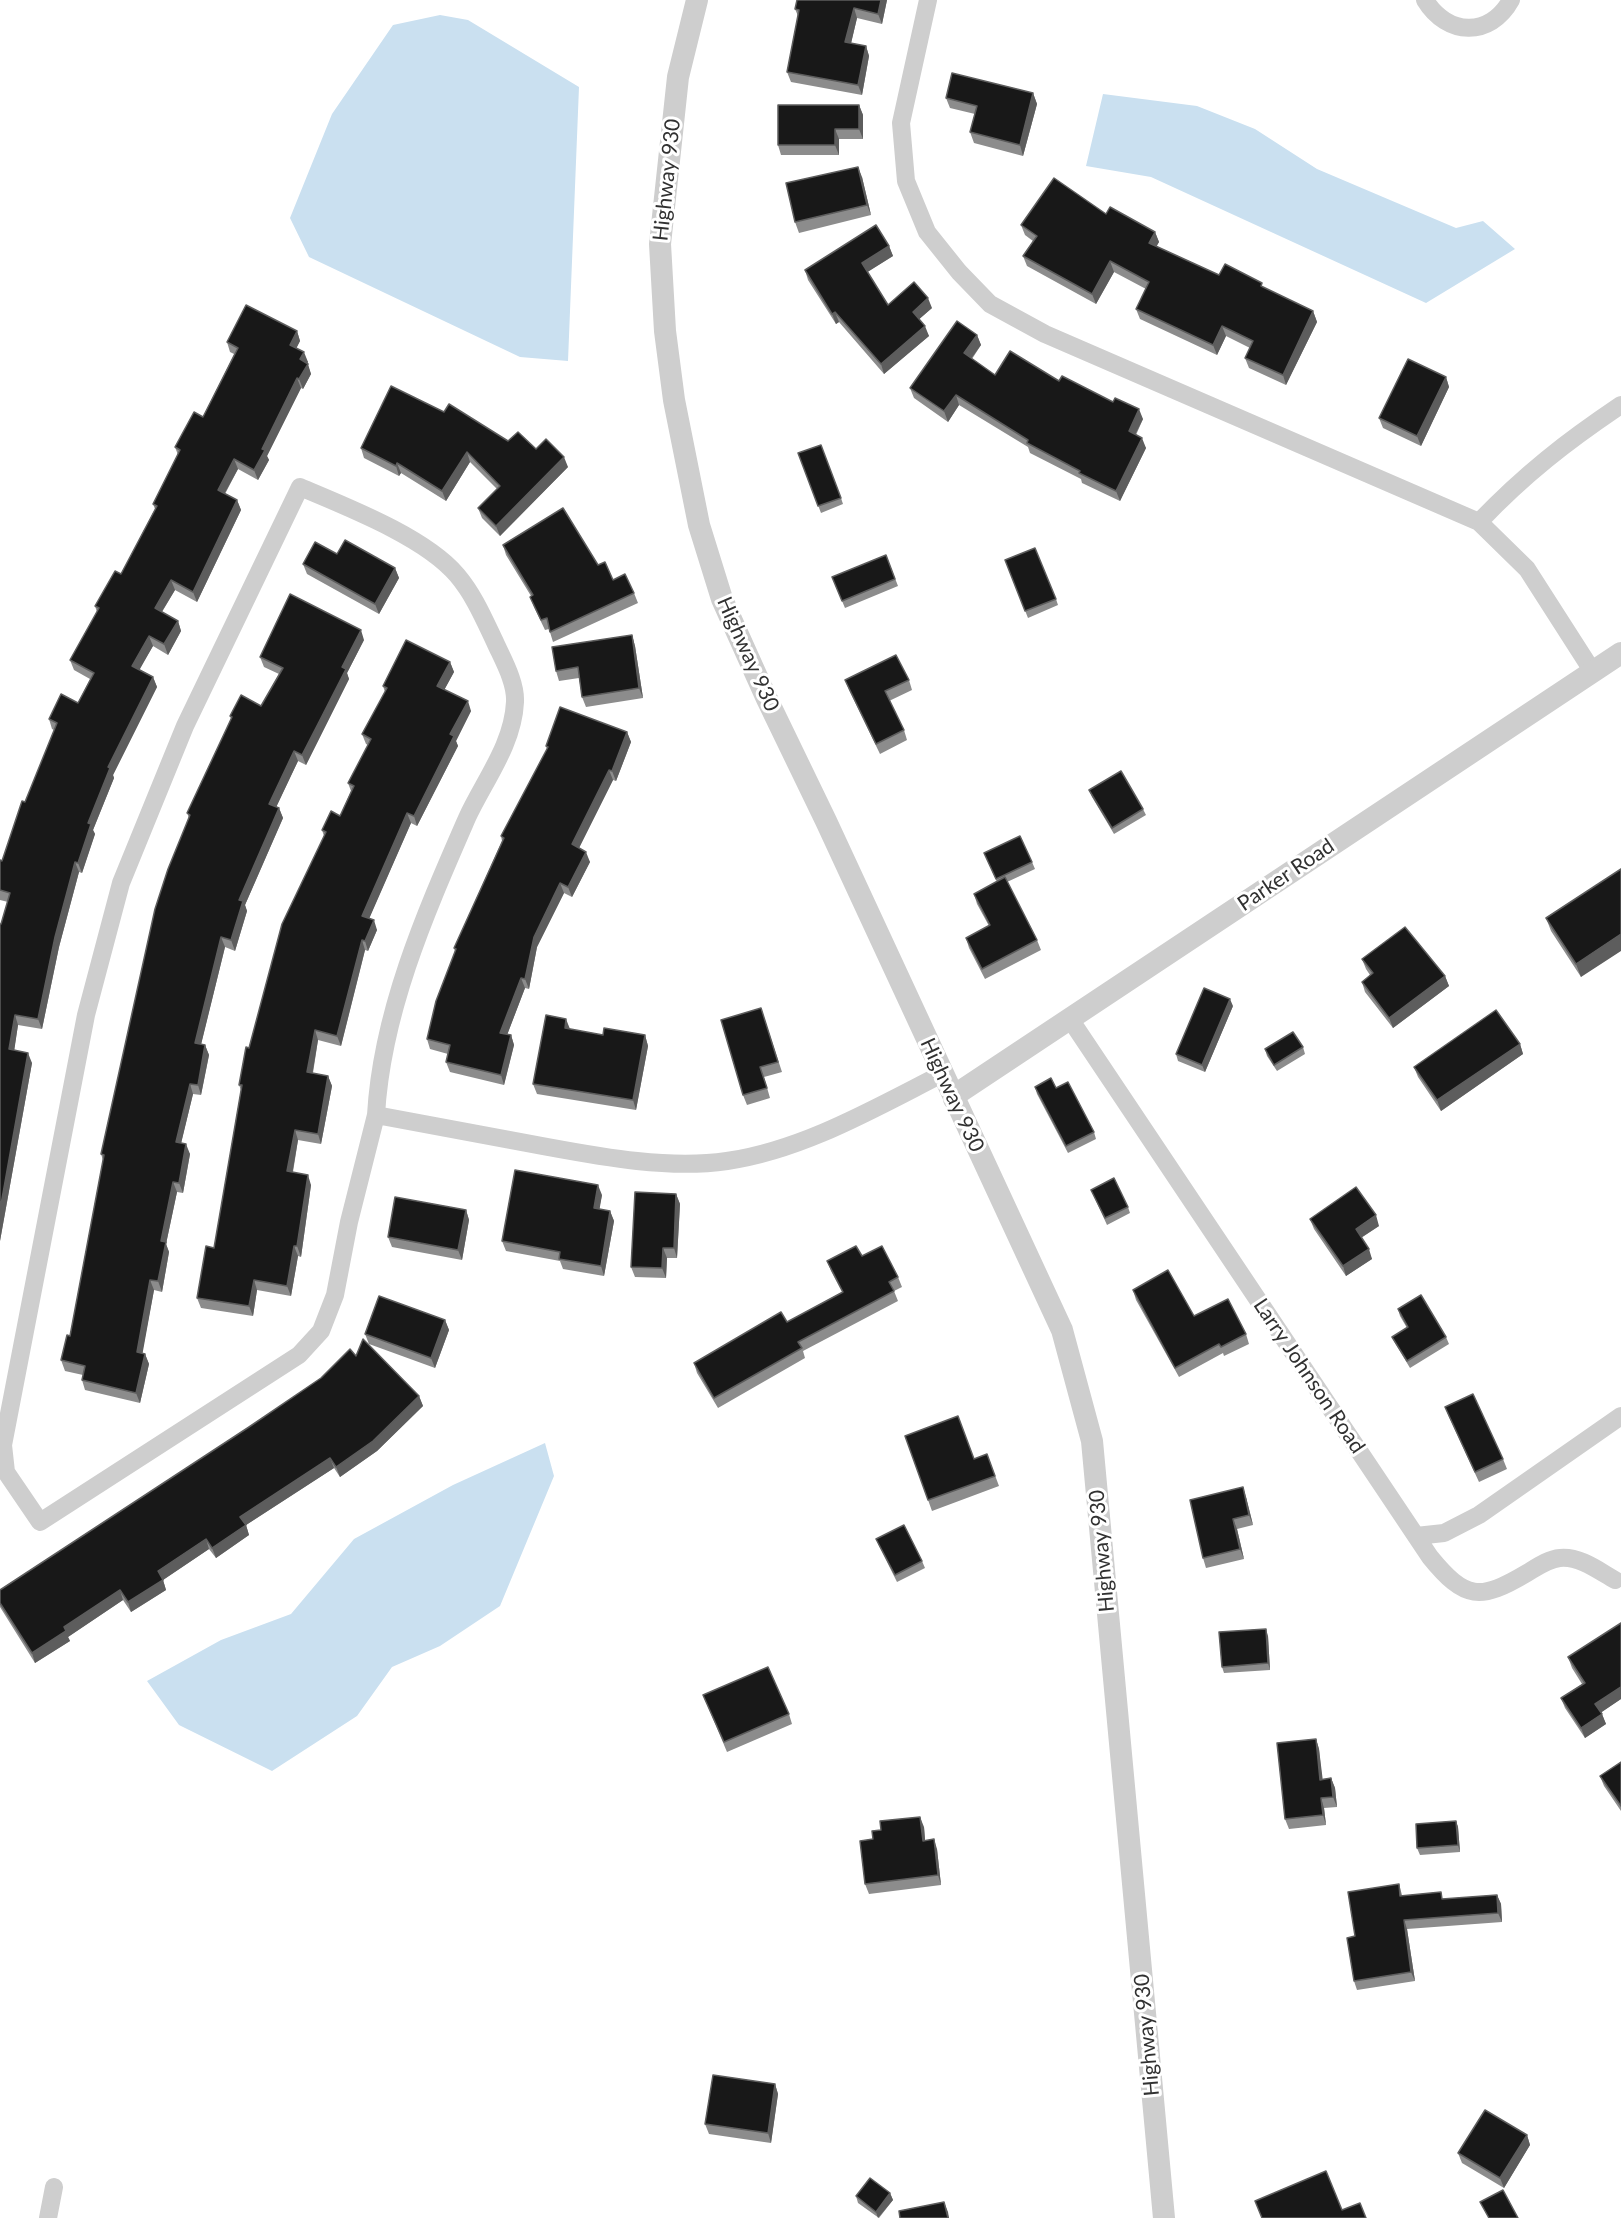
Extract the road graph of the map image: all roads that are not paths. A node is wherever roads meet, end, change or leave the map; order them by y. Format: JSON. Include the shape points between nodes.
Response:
{"nodes":[{"id":1,"x":697,"y":0,"type":"edge"},
{"id":2,"x":928,"y":0,"type":"edge"},
{"id":3,"x":1425,"y":0,"type":"edge"},
{"id":4,"x":1511,"y":0,"type":"edge"},
{"id":5,"x":1621,"y":405,"type":"edge"},
{"id":6,"x":1479,"y":522,"type":"junction"},
{"id":7,"x":1621,"y":653,"type":"edge"},
{"id":8,"x":1593,"y":672,"type":"junction"},
{"id":9,"x":1070,"y":1019,"type":"junction"},
{"id":10,"x":942,"y":1074,"type":"junction"},
{"id":11,"x":954,"y":1099,"type":"junction"},
{"id":12,"x":376,"y":1115,"type":"junction"},
{"id":13,"x":1621,"y":1416,"type":"edge"},
{"id":14,"x":1416,"y":1536,"type":"junction"},
{"id":15,"x":1615,"y":1580,"type":"dead end"},
{"id":16,"x":54,"y":2187,"type":"dead end"},
{"id":17,"x":48,"y":2218,"type":"edge"},
{"id":18,"x":1164,"y":2218,"type":"edge"}],
"edges":[{"from":1,"to":10,"type":"street","name":"Highway 930","via":[[678,77],[660,244],[674,400],[699,525],[722,599]]},
{"from":2,"to":6,"type":"street","via":[[901,123],[906,181],[927,232],[990,304],[1045,334]]},
{"from":3,"to":4,"type":"street","via":[[1434,14],[1462,28],[1493,21]]},
{"from":5,"to":6,"type":"street","via":[[1561,445]]},
{"from":6,"to":8,"type":"street","via":[[1527,569]]},
{"from":7,"to":8,"type":"street","name":"Parker Road"},
{"from":8,"to":9,"type":"street","name":"Parker Road"},
{"from":9,"to":11,"type":"street","name":"Parker Road"},
{"from":9,"to":14,"type":"street","name":"Larry Johnson Road"},
{"from":10,"to":11,"type":"street","name":"Highway 930"},
{"from":10,"to":12,"type":"street","via":[[812,1136],[726,1161],[645,1162]]},
{"from":11,"to":18,"type":"street","name":"Highway 930","via":[[1062,1330],[1092,1441]]},
{"from":12,"to":12,"type":"street","via":[[335,1295],[321,1331],[299,1355],[40,1522],[6,1472],[3,1445],[86,1015],[121,883],[143,824],[185,726],[300,486],[346,506],[443,561],[474,598],[503,660],[515,700],[507,740],[468,817],[405,973],[378,1082]]},
{"from":13,"to":14,"type":"street","via":[[1479,1515],[1444,1533]]},
{"from":14,"to":15,"type":"street","name":"Larry Johnson Road","via":[[1447,1578],[1472,1593],[1503,1588],[1546,1562],[1561,1558],[1579,1560]]},
{"from":16,"to":17,"type":"street"}]}
